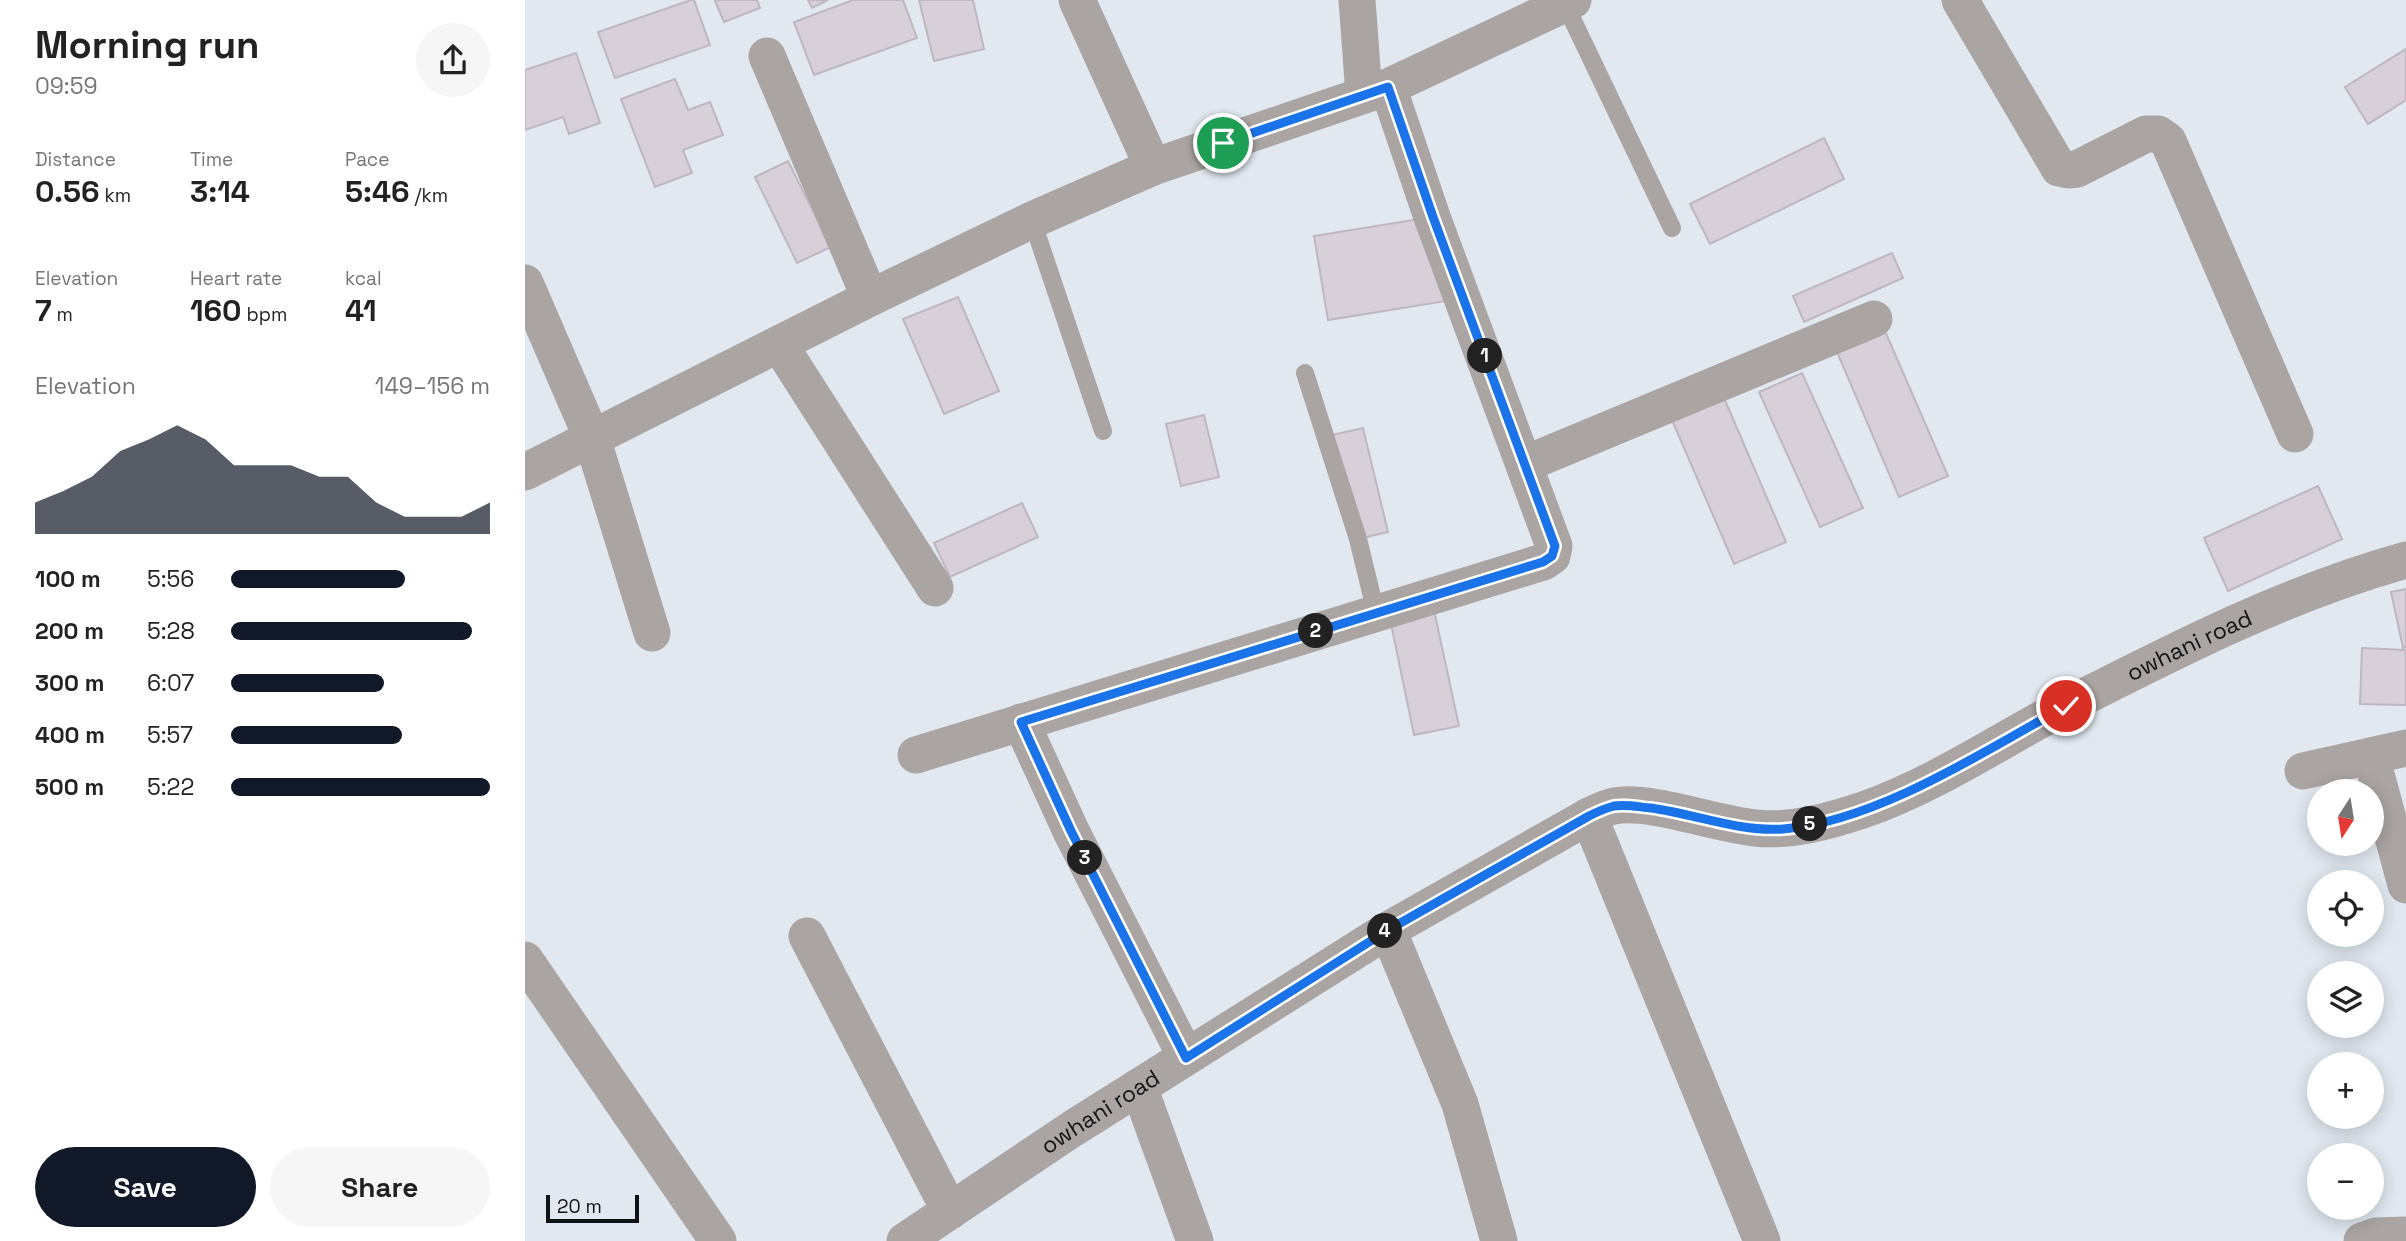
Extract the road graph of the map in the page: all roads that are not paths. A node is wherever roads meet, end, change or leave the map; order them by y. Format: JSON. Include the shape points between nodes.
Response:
{"nodes":[{"id":1,"x":1077,"y":0,"type":"edge"},
{"id":2,"x":1357,"y":0,"type":"edge"},
{"id":3,"x":1959,"y":0,"type":"edge"},
{"id":4,"x":1569,"y":2,"type":"edge"},
{"id":5,"x":767,"y":57,"type":"dead end"},
{"id":6,"x":1376,"y":91,"type":"junction"},
{"id":7,"x":1153,"y":167,"type":"junction"},
{"id":8,"x":1032,"y":220,"type":"junction"},
{"id":9,"x":1672,"y":228,"type":"dead end"},
{"id":10,"x":525,"y":283,"type":"edge"},
{"id":11,"x":870,"y":298,"type":"junction"},
{"id":12,"x":1874,"y":319,"type":"dead end"},
{"id":13,"x":779,"y":344,"type":"junction"},
{"id":14,"x":1305,"y":373,"type":"dead end"},
{"id":15,"x":1103,"y":431,"type":"dead end"},
{"id":16,"x":2295,"y":434,"type":"dead end"},
{"id":17,"x":592,"y":438,"type":"junction"},
{"id":18,"x":1525,"y":464,"type":"junction"},
{"id":19,"x":525,"y":472,"type":"edge"},
{"id":20,"x":2406,"y":560,"type":"edge"},
{"id":21,"x":935,"y":588,"type":"dead end"},
{"id":22,"x":1376,"y":613,"type":"junction"},
{"id":23,"x":652,"y":633,"type":"dead end"},
{"id":24,"x":1021,"y":722,"type":"junction"},
{"id":25,"x":2389,"y":752,"type":"edge"},
{"id":26,"x":916,"y":755,"type":"dead end"},
{"id":27,"x":2303,"y":771,"type":"dead end"},
{"id":28,"x":1589,"y":816,"type":"junction"},
{"id":29,"x":2406,"y":885,"type":"edge"},
{"id":30,"x":1388,"y":930,"type":"junction"},
{"id":31,"x":807,"y":936,"type":"dead end"},
{"id":32,"x":525,"y":960,"type":"edge"},
{"id":33,"x":1186,"y":1058,"type":"junction"},
{"id":34,"x":1139,"y":1087,"type":"junction"},
{"id":35,"x":950,"y":1211,"type":"junction"},
{"id":36,"x":2406,"y":1235,"type":"edge"},
{"id":37,"x":718,"y":1241,"type":"edge"},
{"id":38,"x":905,"y":1241,"type":"edge"},
{"id":39,"x":1195,"y":1241,"type":"edge"},
{"id":40,"x":1499,"y":1241,"type":"edge"},
{"id":41,"x":1762,"y":1241,"type":"edge"},
{"id":42,"x":2362,"y":1241,"type":"edge"}],
"edges":[{"from":1,"to":7,"type":"street"},
{"from":2,"to":6,"type":"street"},
{"from":3,"to":16,"type":"street","via":[[2059,168],[2077,169],[2146,134],[2158,134],[2168,141]]},
{"from":4,"to":6,"type":"street"},
{"from":4,"to":9,"type":"lane"},
{"from":5,"to":11,"type":"street"},
{"from":6,"to":7,"type":"street"},
{"from":6,"to":18,"type":"street","via":[[1433,217]]},
{"from":7,"to":8,"type":"street"},
{"from":8,"to":11,"type":"street"},
{"from":8,"to":15,"type":"lane"},
{"from":10,"to":17,"type":"street"},
{"from":11,"to":13,"type":"street"},
{"from":12,"to":18,"type":"street"},
{"from":13,"to":17,"type":"street"},
{"from":13,"to":21,"type":"street"},
{"from":14,"to":22,"type":"lane","via":[[1358,539]]},
{"from":17,"to":19,"type":"street"},
{"from":17,"to":23,"type":"street"},
{"from":18,"to":22,"type":"street","via":[[1555,546],[1552,556]]},
{"from":20,"to":28,"type":"street","name":"owhani road","via":[[2358,573],[2244,618],[2066,706],[1916,788],[1864,810],[1784,829],[1625,805]]},
{"from":22,"to":24,"type":"street"},
{"from":24,"to":26,"type":"street"},
{"from":24,"to":33,"type":"street"},
{"from":25,"to":27,"type":"street"},
{"from":25,"to":29,"type":"street"},
{"from":28,"to":30,"type":"street","name":"owhani road"},
{"from":28,"to":41,"type":"street"},
{"from":30,"to":33,"type":"street","name":"owhani road"},
{"from":30,"to":40,"type":"street","via":[[1460,1104]]},
{"from":31,"to":35,"type":"street"},
{"from":32,"to":37,"type":"street"},
{"from":33,"to":34,"type":"street","name":"owhani road"},
{"from":34,"to":35,"type":"street","name":"owhani road"},
{"from":34,"to":39,"type":"street"},
{"from":35,"to":38,"type":"street","name":"owhani road"},
{"from":36,"to":42,"type":"street"}]}
